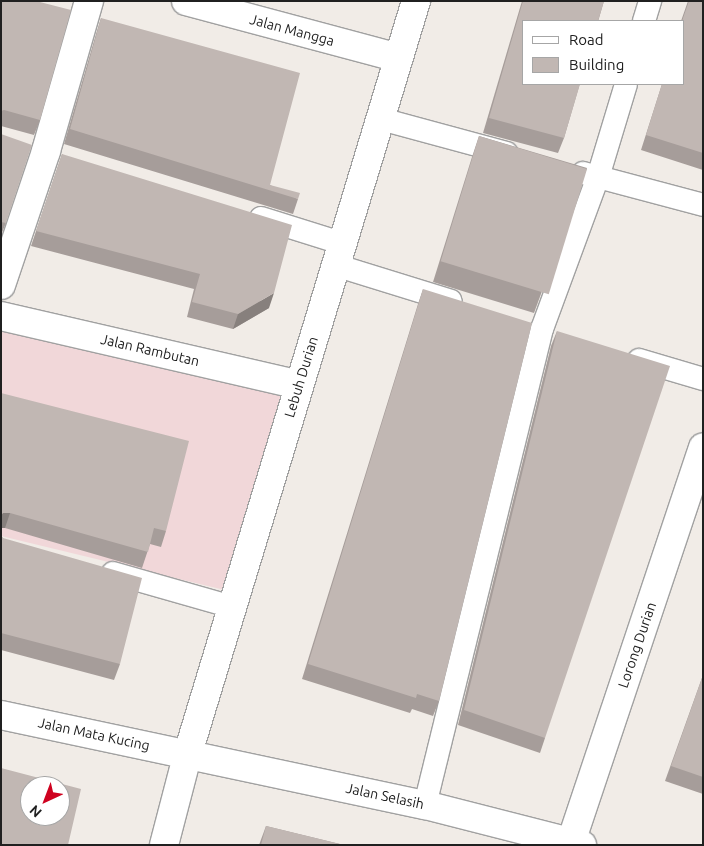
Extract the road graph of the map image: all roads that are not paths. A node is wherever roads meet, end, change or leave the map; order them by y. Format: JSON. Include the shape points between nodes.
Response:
{"nodes":[{"id":1,"x":90,"y":1,"type":"edge"},
{"id":2,"x":186,"y":1,"type":"edge"},
{"id":3,"x":416,"y":1,"type":"edge"},
{"id":4,"x":650,"y":1,"type":"edge"},
{"id":5,"x":644,"y":20,"type":"edge"},
{"id":6,"x":399,"y":58,"type":"junction"},
{"id":7,"x":626,"y":85,"type":"edge"},
{"id":8,"x":382,"y":119,"type":"junction"},
{"id":9,"x":523,"y":157,"type":"edge"},
{"id":10,"x":560,"y":167,"type":"edge"},
{"id":11,"x":598,"y":178,"type":"junction"},
{"id":12,"x":703,"y":205,"type":"edge"},
{"id":13,"x":242,"y":212,"type":"edge"},
{"id":14,"x":339,"y":255,"type":"junction"},
{"id":15,"x":1,"y":285,"type":"edge"},
{"id":16,"x":467,"y":306,"type":"edge"},
{"id":17,"x":1,"y":316,"type":"edge"},
{"id":18,"x":618,"y":353,"type":"edge"},
{"id":19,"x":703,"y":379,"type":"edge"},
{"id":20,"x":299,"y":384,"type":"junction"},
{"id":21,"x":703,"y":448,"type":"edge"},
{"id":22,"x":97,"y":568,"type":"edge"},
{"id":23,"x":232,"y":607,"type":"junction"},
{"id":24,"x":1,"y":715,"type":"edge"},
{"id":25,"x":188,"y":754,"type":"junction"},
{"id":26,"x":426,"y":805,"type":"junction"},
{"id":27,"x":576,"y":843,"type":"edge"},
{"id":28,"x":164,"y":845,"type":"edge"}],
"edges":[{"from":1,"to":15,"type":"street","via":[[46,151]]},
{"from":2,"to":6,"type":"street","name":"Jalan Mangga"},
{"from":3,"to":6,"type":"street","name":"Lebuh Durian"},
{"from":4,"to":5,"type":"lane"},
{"from":6,"to":8,"type":"street","name":"Lebuh Durian"},
{"from":7,"to":11,"type":"lane"},
{"from":8,"to":9,"type":"lane"},
{"from":8,"to":14,"type":"street","name":"Lebuh Durian"},
{"from":10,"to":11,"type":"lane"},
{"from":11,"to":12,"type":"lane"},
{"from":11,"to":26,"type":"lane","via":[[542,329]]},
{"from":13,"to":14,"type":"lane"},
{"from":14,"to":16,"type":"lane"},
{"from":14,"to":20,"type":"street","name":"Lebuh Durian"},
{"from":17,"to":20,"type":"street","name":"Jalan Rambutan"},
{"from":18,"to":19,"type":"lane"},
{"from":20,"to":23,"type":"street","name":"Lebuh Durian"},
{"from":21,"to":27,"type":"street","name":"Lorong Durian"},
{"from":22,"to":23,"type":"lane"},
{"from":23,"to":25,"type":"street","name":"Lebuh Durian"},
{"from":24,"to":25,"type":"street","name":"Jalan Mata Kucing"},
{"from":25,"to":26,"type":"street","name":"Jalan Selasih"},
{"from":25,"to":28,"type":"street","name":"Lebuh Durian"},
{"from":26,"to":27,"type":"street","name":"Jalan Selasih"}]}
